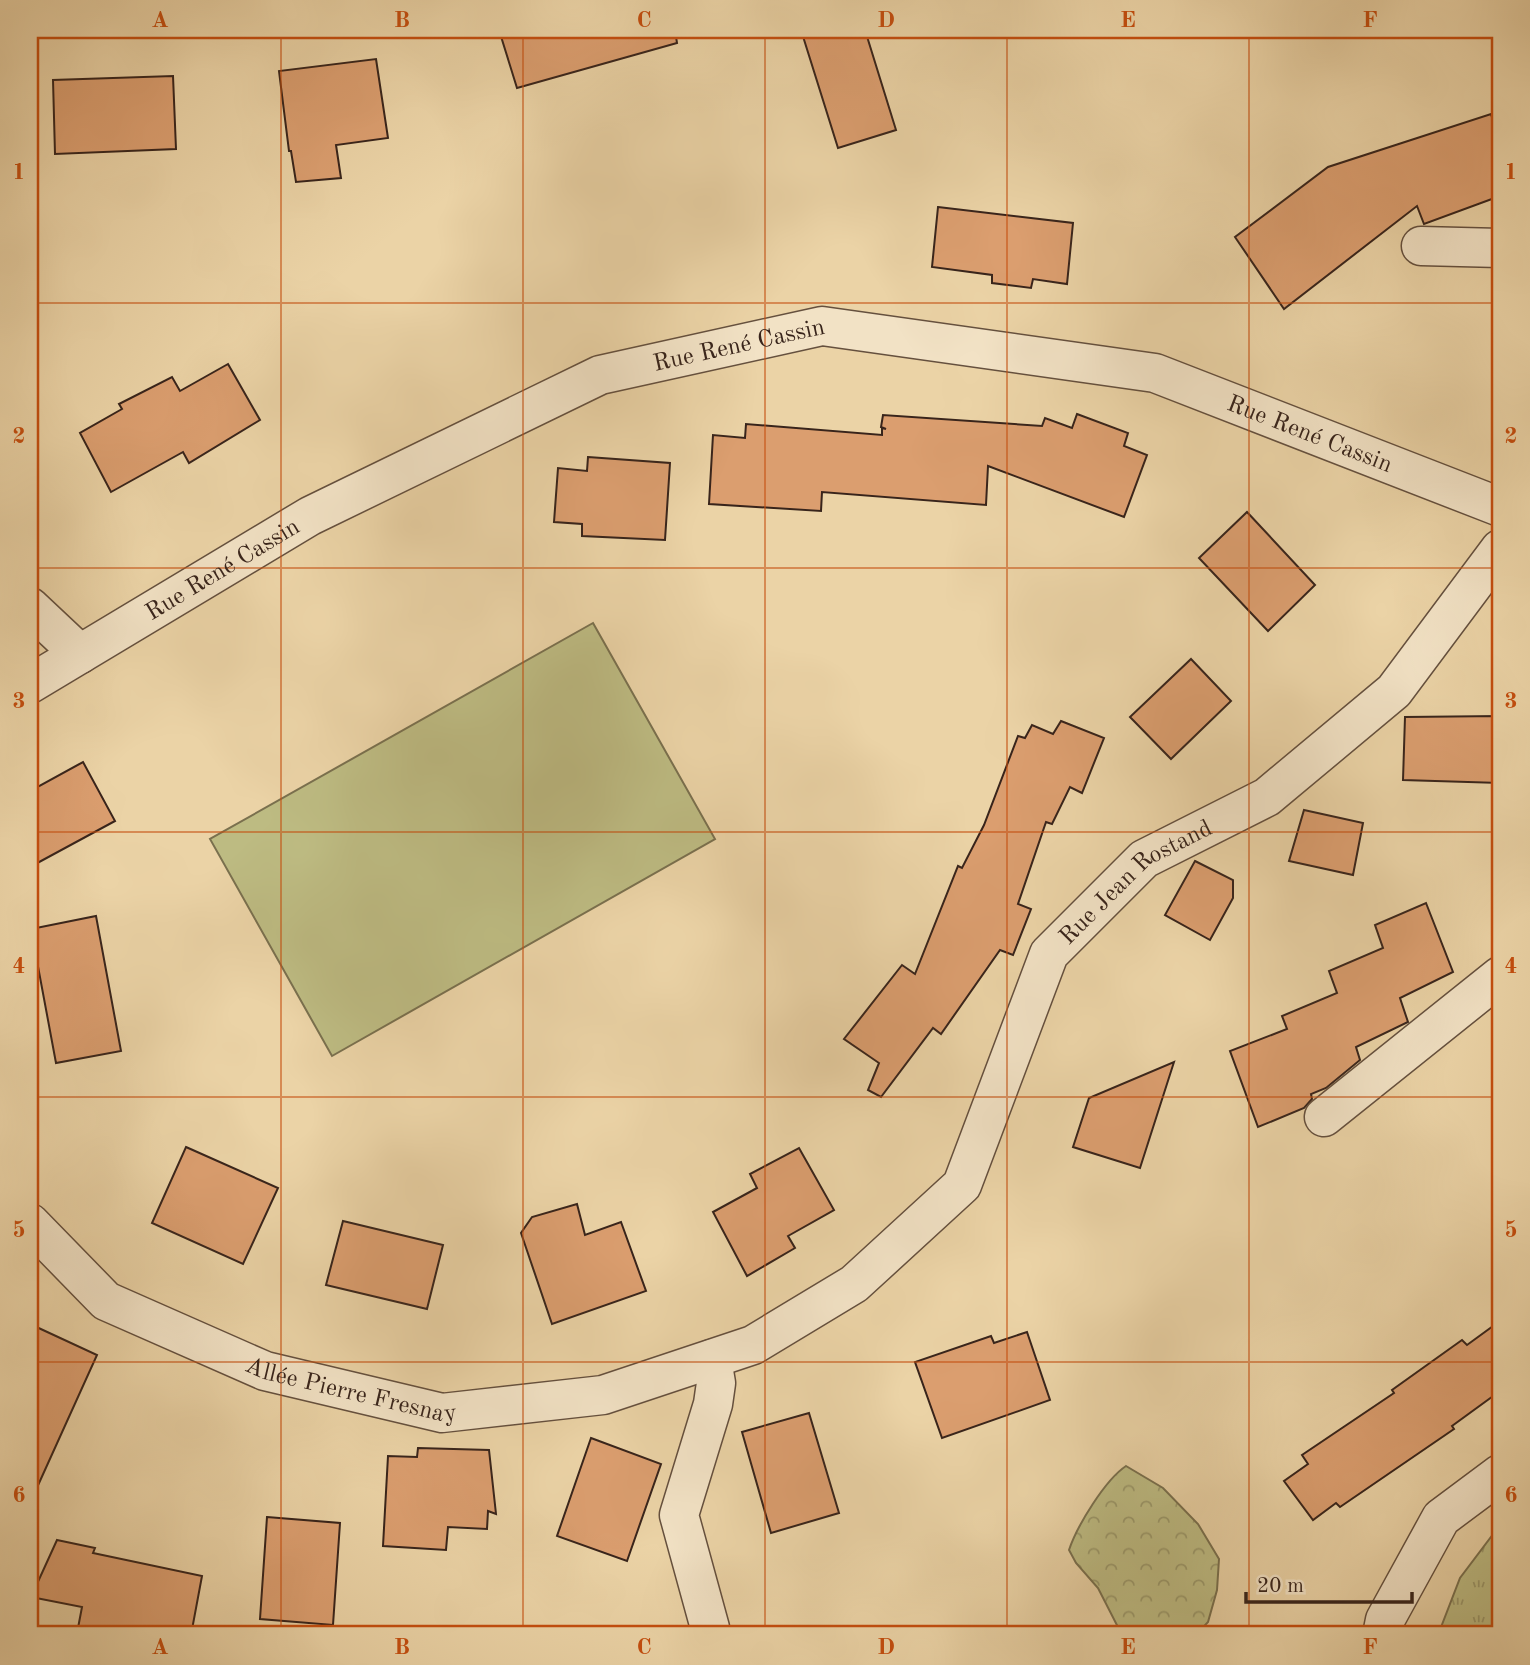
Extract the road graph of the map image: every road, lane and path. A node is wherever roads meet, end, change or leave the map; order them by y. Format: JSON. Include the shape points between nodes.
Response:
{"nodes":[{"id":1,"x":1421,"y":246,"type":"dead end"},
{"id":2,"x":1500,"y":248,"type":"edge"},
{"id":3,"x":1500,"y":507,"type":"edge"},
{"id":4,"x":1500,"y":549,"type":"edge"},
{"id":5,"x":30,"y":607,"type":"edge"},
{"id":6,"x":80,"y":654,"type":"junction"},
{"id":7,"x":30,"y":684,"type":"edge"},
{"id":8,"x":1500,"y":976,"type":"edge"},
{"id":9,"x":1324,"y":1117,"type":"dead end"},
{"id":10,"x":30,"y":1223,"type":"edge"},
{"id":11,"x":712,"y":1359,"type":"junction"},
{"id":12,"x":1500,"y":1474,"type":"edge"},
{"id":13,"x":710,"y":1628,"type":"dead end"},
{"id":14,"x":1382,"y":1635,"type":"edge"}],
"edges":[{"from":1,"to":2,"type":"street"},
{"from":3,"to":6,"type":"street","name":"Rue René Cassin","via":[[1155,373],[822,326],[600,375],[310,516]]},
{"from":4,"to":11,"type":"street","name":"Rue Jean Rostand","via":[[1394,691],[1267,797],[1144,859],[1049,954],[962,1185],[854,1284],[753,1345]]},
{"from":5,"to":6,"type":"street"},
{"from":6,"to":7,"type":"street","name":"Rue René Cassin"},
{"from":8,"to":9,"type":"street"},
{"from":10,"to":11,"type":"street","name":"Allée Pierre Fresnay","via":[[106,1301],[265,1371],[442,1413],[603,1395]]},
{"from":11,"to":13,"type":"street","via":[[713,1404],[680,1515]]},
{"from":12,"to":14,"type":"street","via":[[1441,1518],[1385,1620]]}]}
